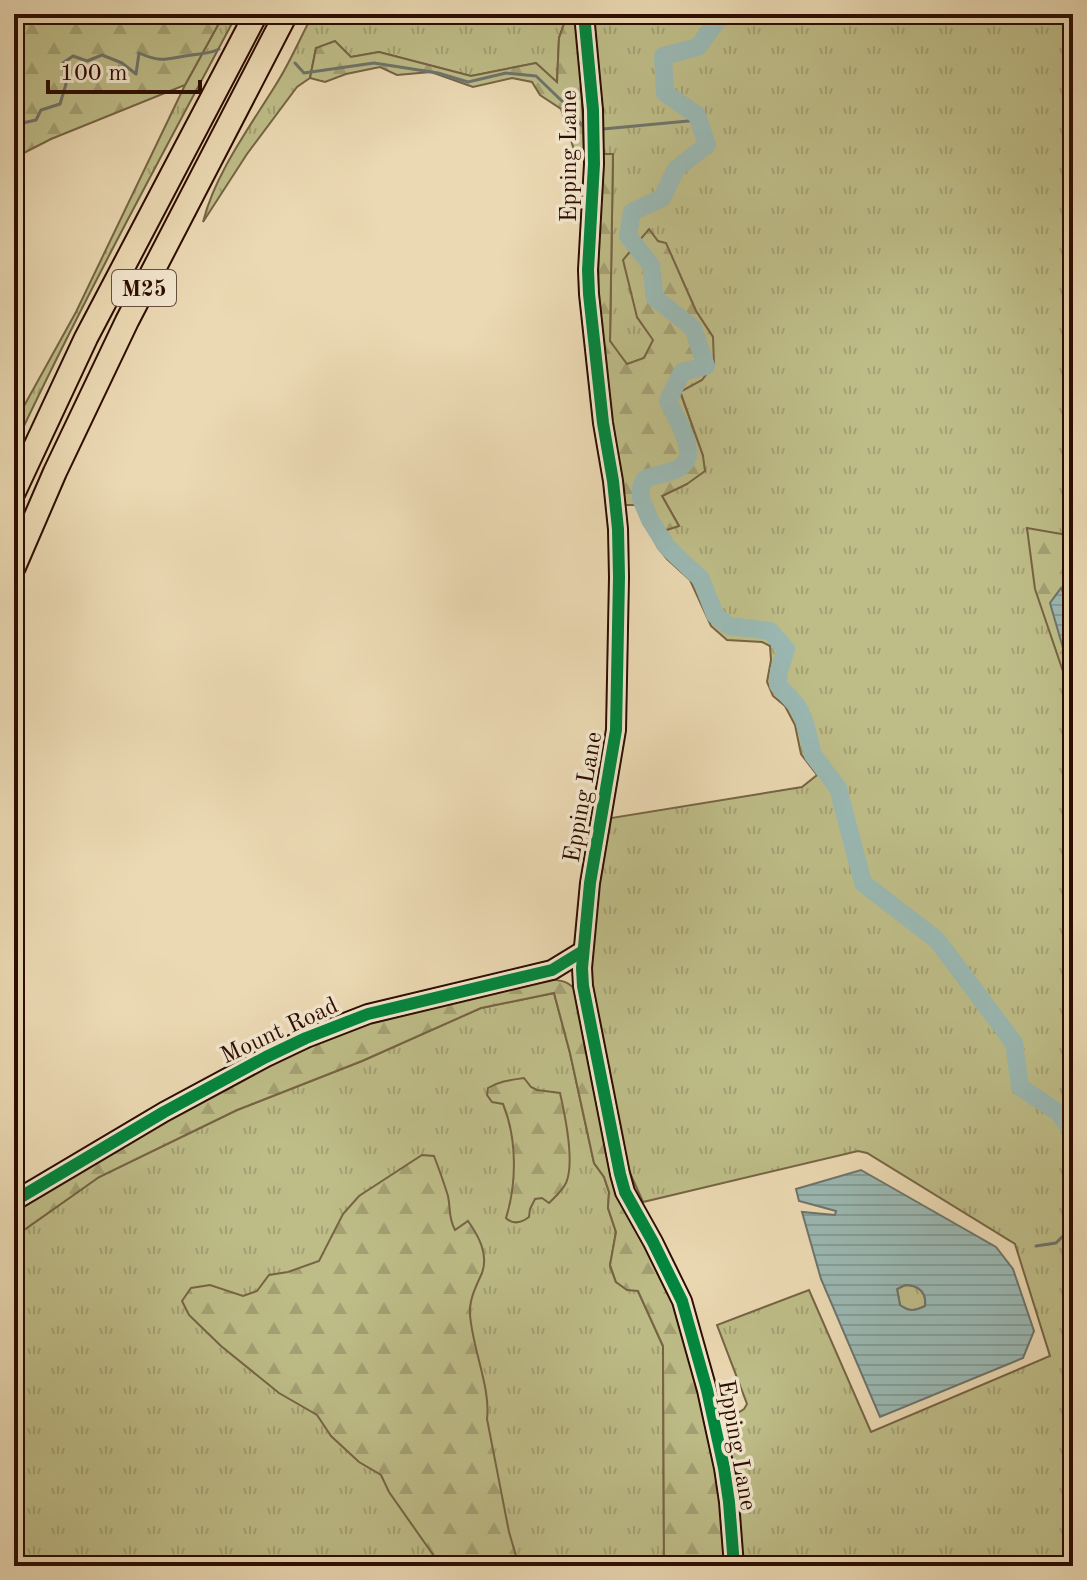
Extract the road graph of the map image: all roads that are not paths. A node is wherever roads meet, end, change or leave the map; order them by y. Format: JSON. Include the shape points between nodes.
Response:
{"nodes":[{"id":1,"x":256,"y":14,"type":"edge"},
{"id":2,"x":286,"y":14,"type":"edge"},
{"id":3,"x":584,"y":14,"type":"edge"},
{"id":4,"x":14,"y":492,"type":"edge"},
{"id":5,"x":14,"y":567,"type":"edge"},
{"id":6,"x":583,"y":951,"type":"junction"},
{"id":7,"x":552,"y":970,"type":"junction"},
{"id":8,"x":583,"y":986,"type":"junction"},
{"id":9,"x":14,"y":1201,"type":"edge"},
{"id":10,"x":734,"y":1566,"type":"edge"}],
"edges":[{"from":1,"to":4,"type":"highway","number":"M25","via":[[86,338]]},
{"from":2,"to":5,"type":"highway","number":"M25","via":[[102,371]]},
{"from":3,"to":6,"type":"street","name":"Epping Lane","via":[[594,164],[589,294],[618,529],[619,577],[616,730]]},
{"from":6,"to":7,"type":"street","name":"Mount Road"},
{"from":6,"to":8,"type":"street","name":"Epping Lane"},
{"from":7,"to":8,"type":"street"},
{"from":7,"to":9,"type":"street","name":"Mount Road","via":[[368,1014],[306,1038],[164,1112]]},
{"from":8,"to":10,"type":"street","name":"Epping Lane","via":[[625,1192],[682,1301],[707,1390],[724,1468]]}]}
